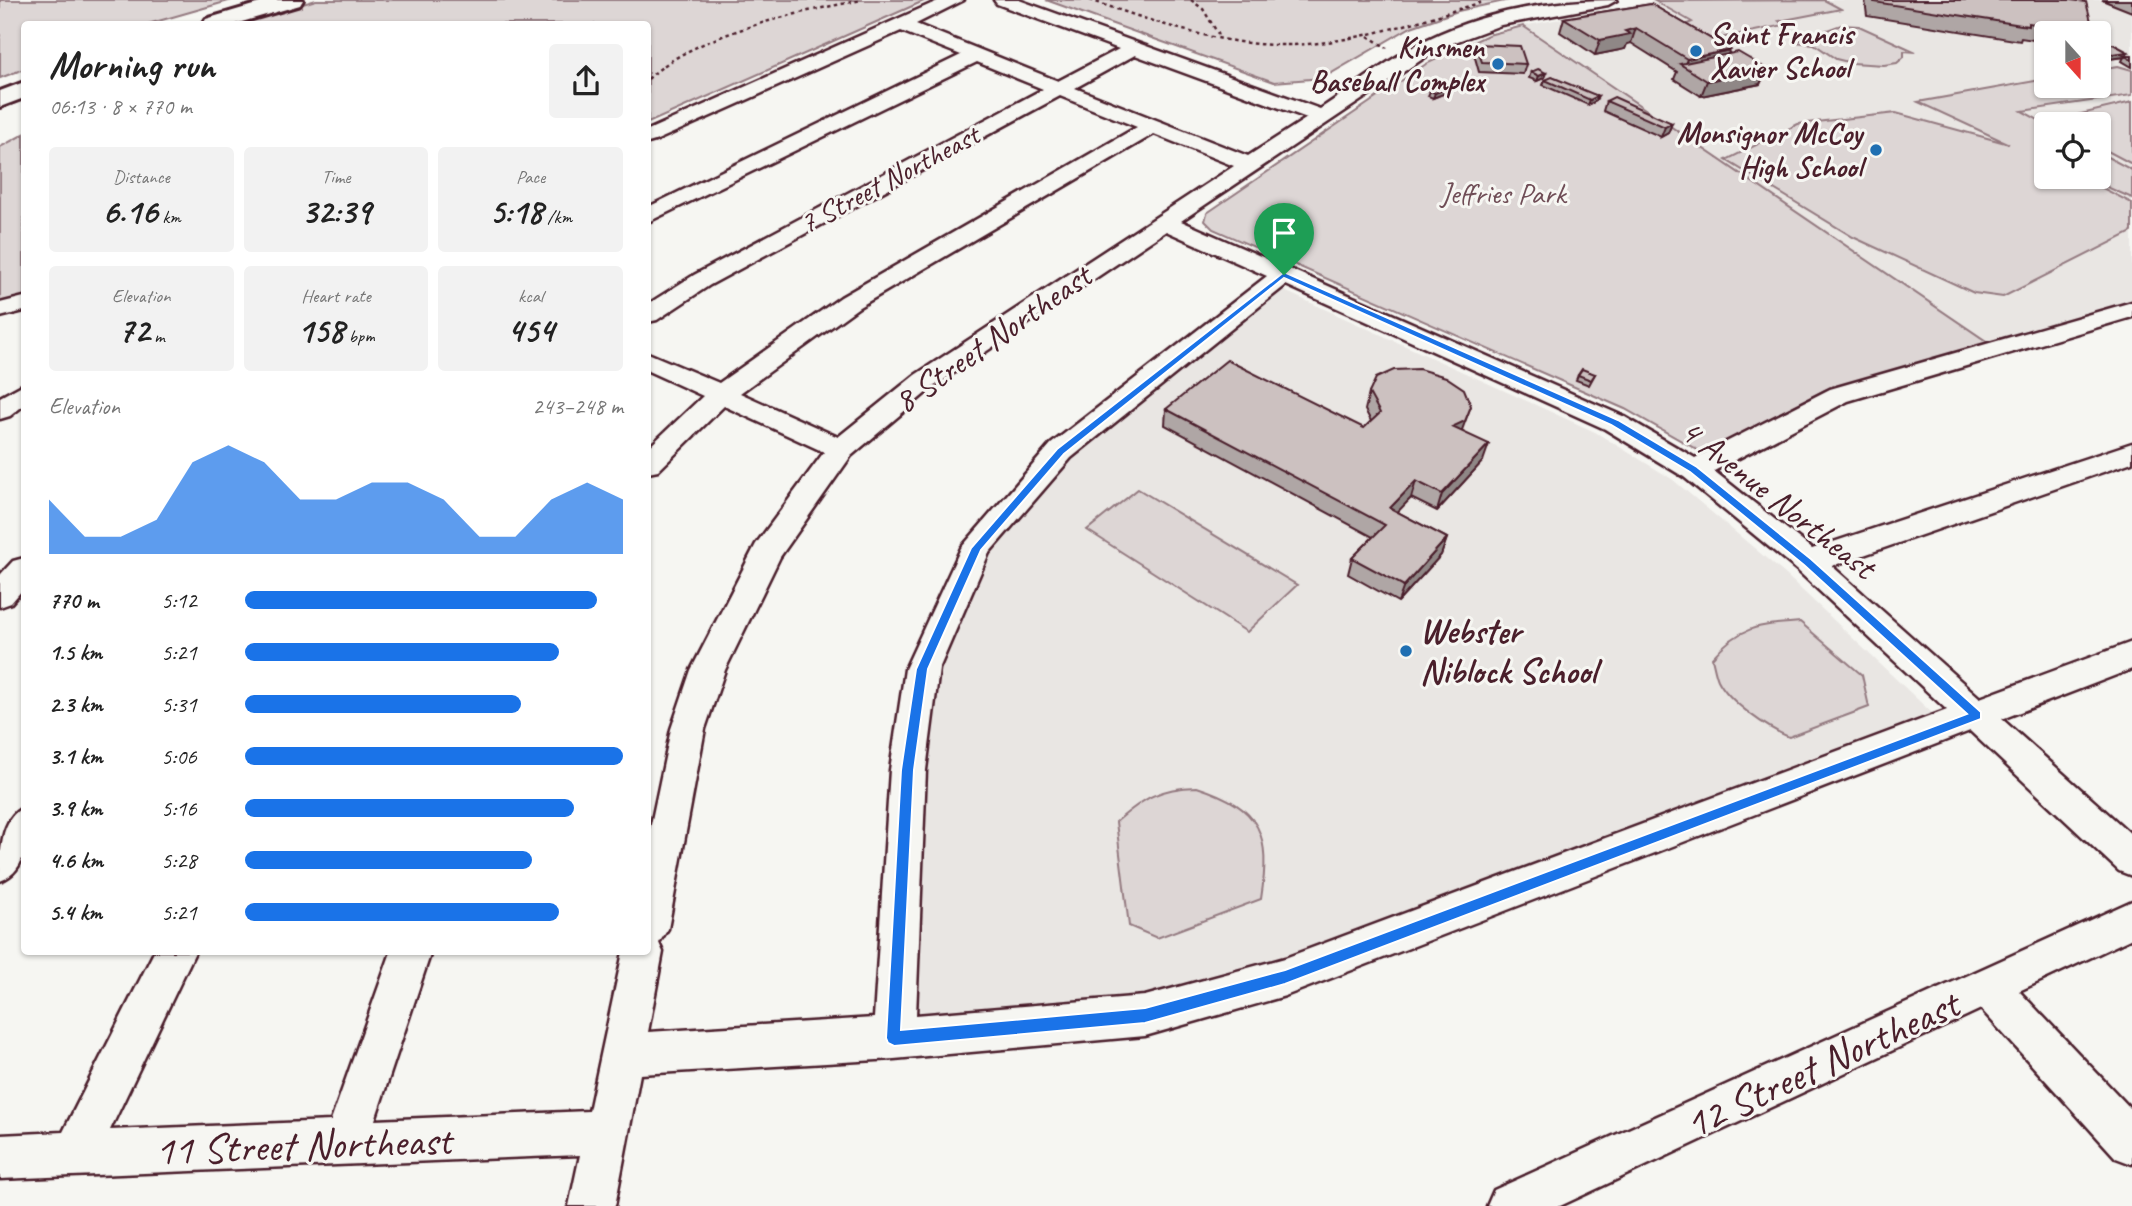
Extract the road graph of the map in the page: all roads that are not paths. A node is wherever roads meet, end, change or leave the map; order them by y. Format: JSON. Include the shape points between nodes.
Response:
{"nodes":[{"id":1,"x":261,"y":0,"type":"edge"},
{"id":2,"x":292,"y":0,"type":"edge"},
{"id":3,"x":955,"y":0,"type":"edge"},
{"id":4,"x":1003,"y":0,"type":"edge"},
{"id":5,"x":1608,"y":0,"type":"edge"},
{"id":6,"x":208,"y":21,"type":"edge"},
{"id":7,"x":210,"y":21,"type":"edge"},
{"id":8,"x":899,"y":24,"type":"junction"},
{"id":9,"x":1134,"y":48,"type":"junction"},
{"id":10,"x":976,"y":55,"type":"junction"},
{"id":11,"x":1058,"y":88,"type":"junction"},
{"id":12,"x":21,"y":90,"type":"edge"},
{"id":13,"x":21,"y":98,"type":"edge"},
{"id":14,"x":0,"y":100,"type":"edge"},
{"id":15,"x":0,"y":107,"type":"edge"},
{"id":16,"x":1320,"y":116,"type":"junction"},
{"id":17,"x":1153,"y":126,"type":"junction"},
{"id":18,"x":651,"y":136,"type":"edge"},
{"id":19,"x":1248,"y":164,"type":"junction"},
{"id":20,"x":651,"y":214,"type":"edge"},
{"id":21,"x":1163,"y":222,"type":"junction"},
{"id":22,"x":1284,"y":275,"type":"junction"},
{"id":23,"x":21,"y":305,"type":"edge"},
{"id":24,"x":2132,"y":309,"type":"edge"},
{"id":25,"x":0,"y":310,"type":"edge"},
{"id":26,"x":651,"y":313,"type":"edge"},
{"id":27,"x":651,"y":362,"type":"edge"},
{"id":28,"x":21,"y":393,"type":"edge"},
{"id":29,"x":721,"y":394,"type":"junction"},
{"id":30,"x":0,"y":410,"type":"edge"},
{"id":31,"x":841,"y":449,"type":"junction"},
{"id":32,"x":2132,"y":452,"type":"edge"},
{"id":33,"x":651,"y":461,"type":"edge"},
{"id":34,"x":1694,"y":470,"type":"junction"},
{"id":35,"x":1808,"y":562,"type":"junction"},
{"id":36,"x":21,"y":572,"type":"edge"},
{"id":37,"x":0,"y":595,"type":"edge"},
{"id":38,"x":2132,"y":655,"type":"edge"},
{"id":39,"x":1977,"y":716,"type":"junction"},
{"id":40,"x":21,"y":828,"type":"edge"},
{"id":41,"x":2132,"y":859,"type":"edge"},
{"id":42,"x":0,"y":864,"type":"edge"},
{"id":43,"x":651,"y":914,"type":"edge"},
{"id":44,"x":2132,"y":919,"type":"edge"},
{"id":45,"x":174,"y":955,"type":"edge"},
{"id":46,"x":410,"y":955,"type":"edge"},
{"id":47,"x":642,"y":955,"type":"edge"},
{"id":48,"x":1987,"y":986,"type":"junction"},
{"id":49,"x":894,"y":1038,"type":"junction"},
{"id":50,"x":622,"y":1054,"type":"junction"},
{"id":51,"x":607,"y":1132,"type":"junction"},
{"id":52,"x":2132,"y":1142,"type":"edge"},
{"id":53,"x":345,"y":1143,"type":"junction"},
{"id":54,"x":76,"y":1153,"type":"junction"},
{"id":55,"x":0,"y":1157,"type":"edge"},
{"id":56,"x":592,"y":1206,"type":"edge"},
{"id":57,"x":1510,"y":1206,"type":"edge"}],
"edges":[{"from":1,"to":6,"type":"main road"},
{"from":2,"to":7,"type":"main road"},
{"from":3,"to":8,"type":"street"},
{"from":4,"to":9,"type":"street"},
{"from":5,"to":16,"type":"street","name":"8 Street Northeast","via":[[1508,17],[1453,34]]},
{"from":8,"to":10,"type":"street"},
{"from":8,"to":18,"type":"street"},
{"from":9,"to":11,"type":"street","name":"7 Street Northeast"},
{"from":9,"to":16,"type":"street"},
{"from":10,"to":11,"type":"street"},
{"from":10,"to":20,"type":"street"},
{"from":11,"to":17,"type":"street"},
{"from":11,"to":26,"type":"street","name":"7 Street Northeast","via":[[702,280]]},
{"from":12,"to":14,"type":"main road"},
{"from":13,"to":15,"type":"main road"},
{"from":16,"to":19,"type":"street","name":"8 Street Northeast"},
{"from":17,"to":19,"type":"street"},
{"from":17,"to":29,"type":"street","via":[[850,302]]},
{"from":19,"to":21,"type":"street","name":"8 Street Northeast"},
{"from":21,"to":22,"type":"street","name":"4 Avenue Northeast"},
{"from":21,"to":31,"type":"street","name":"8 Street Northeast","via":[[924,381]]},
{"from":22,"to":34,"type":"street","name":"4 Avenue Northeast","via":[[1615,423]]},
{"from":22,"to":49,"type":"street","via":[[1061,451],[976,548],[922,669],[908,770]]},
{"from":23,"to":25,"type":"street"},
{"from":24,"to":34,"type":"street","via":[[1839,395]]},
{"from":27,"to":29,"type":"street"},
{"from":28,"to":30,"type":"street"},
{"from":29,"to":31,"type":"street"},
{"from":29,"to":33,"type":"street"},
{"from":31,"to":43,"type":"street","name":"8 Street Northeast","via":[[767,552],[708,670],[688,729]]},
{"from":32,"to":35,"type":"street"},
{"from":34,"to":35,"type":"street","name":"4 Avenue Northeast"},
{"from":35,"to":39,"type":"street","name":"4 Avenue Northeast"},
{"from":36,"to":37,"type":"street"},
{"from":38,"to":39,"type":"street"},
{"from":39,"to":41,"type":"street","name":"4 Avenue Northeast"},
{"from":39,"to":49,"type":"street","via":[[1285,977],[1145,1016]]},
{"from":40,"to":42,"type":"street"},
{"from":44,"to":48,"type":"street","name":"12 Street Northeast"},
{"from":45,"to":54,"type":"street"},
{"from":46,"to":53,"type":"street"},
{"from":47,"to":50,"type":"street"},
{"from":48,"to":52,"type":"street"},
{"from":48,"to":57,"type":"street","name":"12 Street Northeast"},
{"from":49,"to":50,"type":"street"},
{"from":50,"to":51,"type":"street"},
{"from":51,"to":53,"type":"street","name":"11 Street Northeast"},
{"from":51,"to":56,"type":"street"},
{"from":53,"to":54,"type":"street","name":"11 Street Northeast"},
{"from":54,"to":55,"type":"street","name":"11 Street Northeast"}]}
